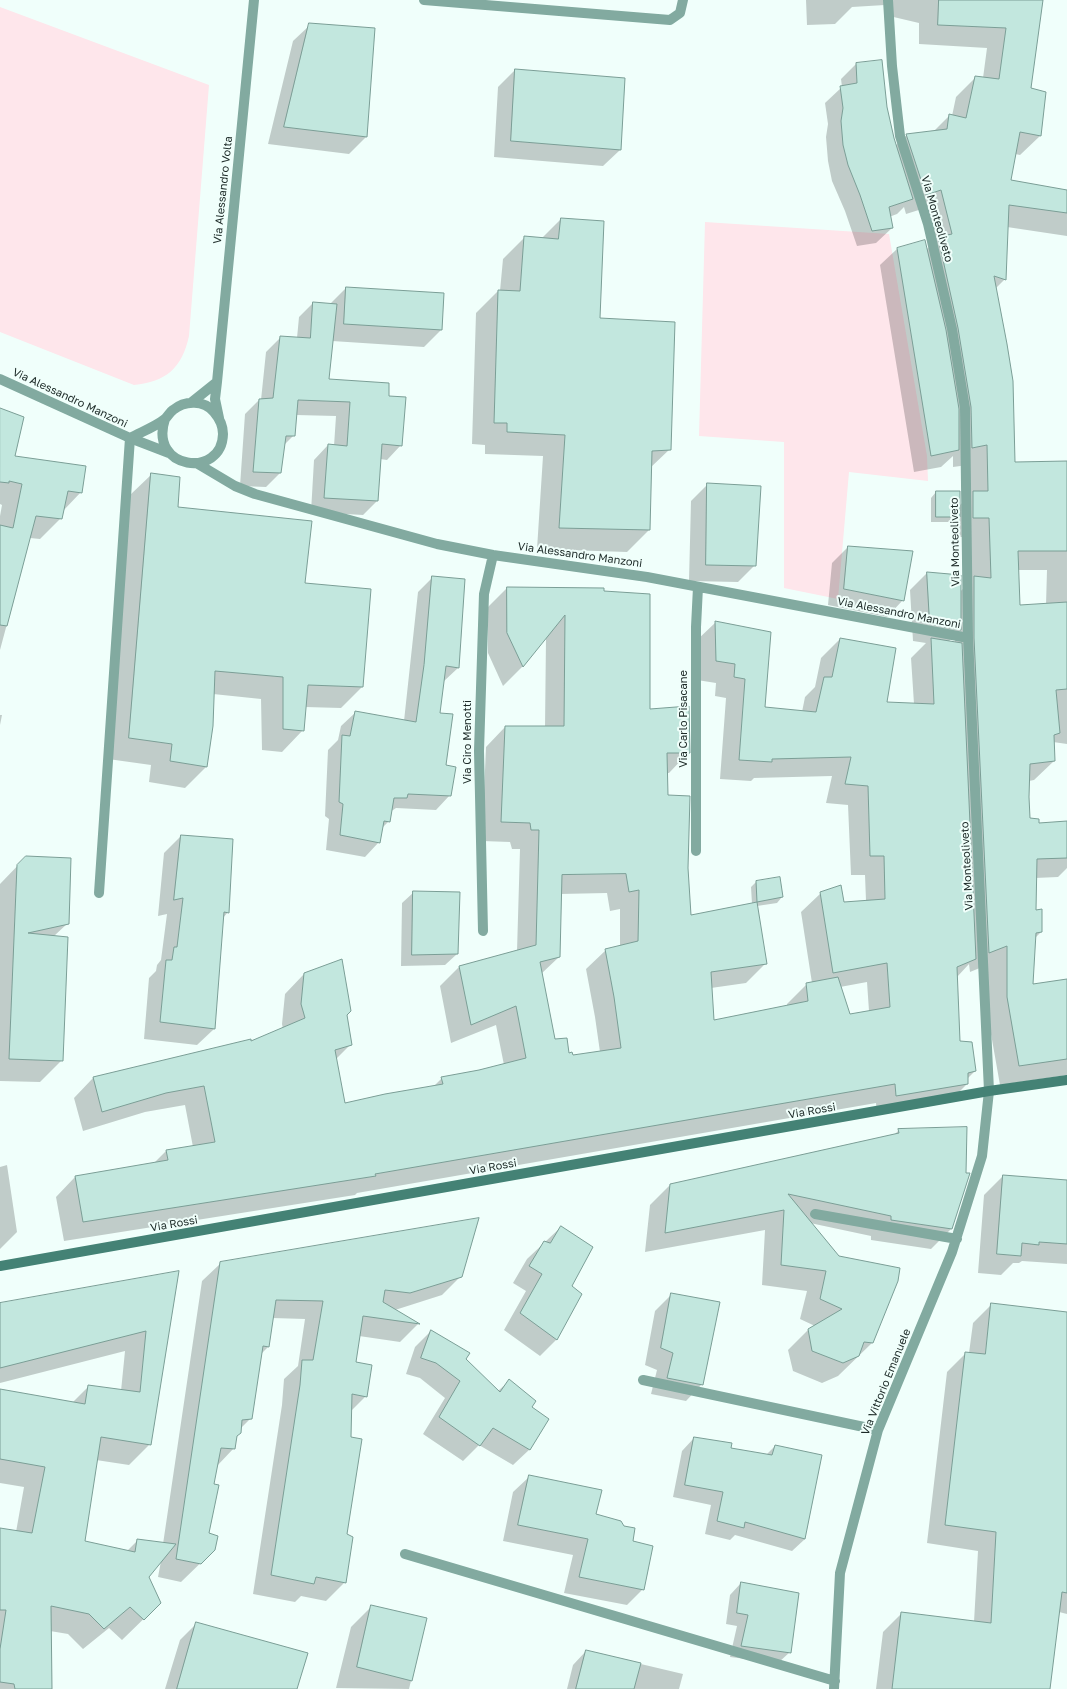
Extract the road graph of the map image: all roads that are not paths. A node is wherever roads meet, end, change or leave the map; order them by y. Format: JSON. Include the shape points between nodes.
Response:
{"nodes":[{"id":1,"x":254,"y":0,"type":"edge"},
{"id":2,"x":424,"y":0,"type":"edge"},
{"id":3,"x":683,"y":0,"type":"edge"},
{"id":4,"x":888,"y":0,"type":"edge"},
{"id":5,"x":0,"y":379,"type":"edge"},
{"id":6,"x":216,"y":382,"type":"junction"},
{"id":7,"x":192,"y":402,"type":"junction"},
{"id":8,"x":219,"y":418,"type":"junction"},
{"id":9,"x":165,"y":419,"type":"junction"},
{"id":10,"x":130,"y":438,"type":"junction"},
{"id":11,"x":169,"y":454,"type":"junction"},
{"id":12,"x":198,"y":464,"type":"junction"},
{"id":13,"x":493,"y":555,"type":"junction"},
{"id":14,"x":698,"y":586,"type":"junction"},
{"id":15,"x":968,"y":638,"type":"junction"},
{"id":16,"x":696,"y":852,"type":"dead end"},
{"id":17,"x":99,"y":893,"type":"dead end"},
{"id":18,"x":483,"y":931,"type":"dead end"},
{"id":19,"x":1067,"y":1080,"type":"edge"},
{"id":20,"x":989,"y":1091,"type":"junction"},
{"id":21,"x":815,"y":1214,"type":"dead end"},
{"id":22,"x":956,"y":1239,"type":"junction"},
{"id":23,"x":0,"y":1266,"type":"edge"},
{"id":24,"x":643,"y":1380,"type":"dead end"},
{"id":25,"x":878,"y":1430,"type":"junction"},
{"id":26,"x":405,"y":1554,"type":"dead end"},
{"id":27,"x":835,"y":1685,"type":"edge"}],
"edges":[{"from":1,"to":6,"type":"street","name":"Via Alessandro Volta"},
{"from":2,"to":3,"type":"street","via":[[670,20],[680,13]]},
{"from":4,"to":15,"type":"street","name":"Via Monteoliveto","via":[[900,136],[928,224],[952,329],[965,408]]},
{"from":5,"to":10,"type":"street","name":"Via Alessandro Manzoni"},
{"from":6,"to":7,"type":"street"},
{"from":6,"to":8,"type":"street","name":"Via Alessandro Volta","via":[[215,399]]},
{"from":7,"to":8,"type":"street","via":[[212,409]]},
{"from":7,"to":9,"type":"street","via":[[181,404]]},
{"from":8,"to":12,"type":"street","via":[[223,434],[221,445],[208,460]]},
{"from":9,"to":10,"type":"street","name":"Via Alessandro Manzoni"},
{"from":9,"to":11,"type":"street","via":[[162,439]]},
{"from":10,"to":11,"type":"street","name":"Via Alessandro Manzoni"},
{"from":10,"to":17,"type":"street"},
{"from":11,"to":12,"type":"street","via":[[187,464]]},
{"from":12,"to":13,"type":"street","name":"Via Alessandro Manzoni","via":[[235,486],[255,494],[437,544]]},
{"from":13,"to":14,"type":"street","name":"Via Alessandro Manzoni"},
{"from":13,"to":18,"type":"street","name":"Via Ciro Menotti","via":[[484,594],[480,728]]},
{"from":14,"to":15,"type":"street","name":"Via Alessandro Manzoni"},
{"from":14,"to":16,"type":"street","name":"Via Carlo Pisacane"},
{"from":15,"to":20,"type":"street","name":"Via Monteoliveto"},
{"from":19,"to":20,"type":"street","name":"Via Rossi"},
{"from":20,"to":22,"type":"street","name":"Via Vittorio Emanuele","via":[[982,1156]]},
{"from":20,"to":23,"type":"street","name":"Via Rossi"},
{"from":21,"to":22,"type":"street"},
{"from":22,"to":25,"type":"street","name":"Via Vittorio Emanuele"},
{"from":24,"to":25,"type":"street"},
{"from":25,"to":27,"type":"street","name":"Via Vittorio Emanuele","via":[[840,1573]]},
{"from":26,"to":27,"type":"street"}]}
